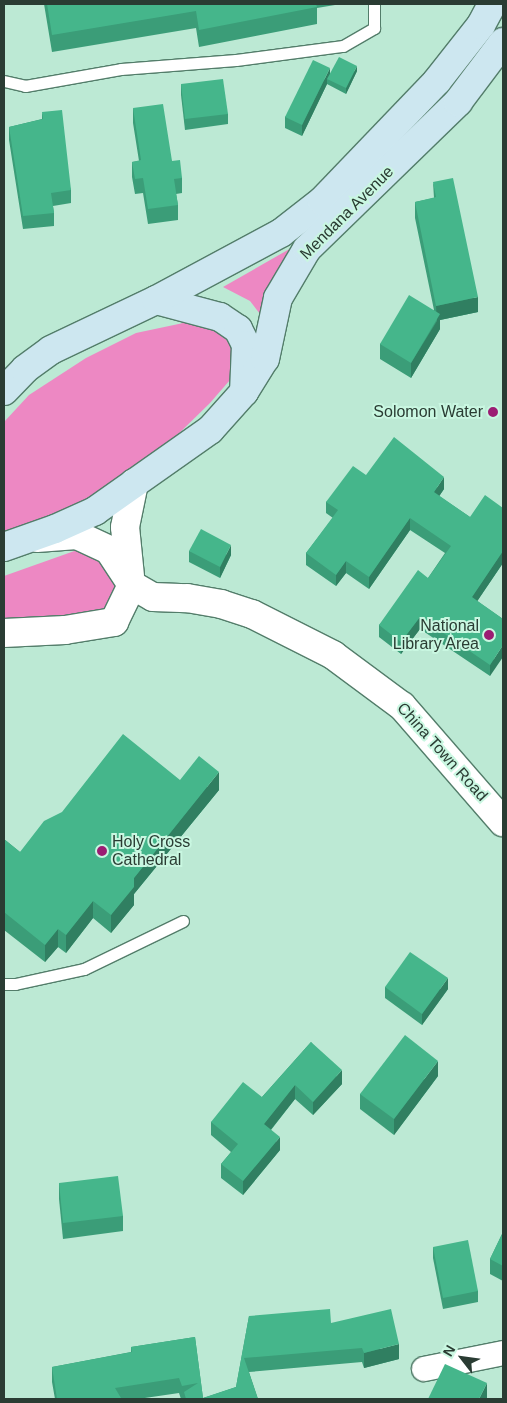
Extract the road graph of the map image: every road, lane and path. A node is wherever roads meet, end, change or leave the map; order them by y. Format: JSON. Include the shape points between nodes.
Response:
{"nodes":[{"id":1,"x":374,"y":4,"type":"edge"},
{"id":2,"x":492,"y":4,"type":"edge"},
{"id":3,"x":503,"y":42,"type":"edge"},
{"id":4,"x":4,"y":81,"type":"edge"},
{"id":5,"x":156,"y":300,"type":"junction"},
{"id":6,"x":4,"y":391,"type":"edge"},
{"id":7,"x":244,"y":392,"type":"junction"},
{"id":8,"x":134,"y":483,"type":"junction"},
{"id":9,"x":32,"y":538,"type":"junction"},
{"id":10,"x":4,"y":547,"type":"edge"},
{"id":11,"x":132,"y":585,"type":"junction"},
{"id":12,"x":4,"y":633,"type":"edge"},
{"id":13,"x":503,"y":822,"type":"edge"},
{"id":14,"x":183,"y":920,"type":"dead end"},
{"id":15,"x":4,"y":984,"type":"edge"},
{"id":16,"x":503,"y":1353,"type":"edge"},
{"id":17,"x":424,"y":1368,"type":"dead end"}],
"edges":[{"from":1,"to":4,"type":"lane","via":[[374,28],[343,46],[236,60],[121,68],[26,86]]},
{"from":2,"to":5,"type":"main road","name":"Mendana Avenue","via":[[481,25],[437,81],[322,201],[280,233]]},
{"from":3,"to":7,"type":"main road","name":"Mendana Avenue","via":[[458,102],[307,249],[278,298],[266,359]]},
{"from":5,"to":6,"type":"main road","name":"Mendana Avenue","via":[[51,350]]},
{"from":5,"to":7,"type":"main road","via":[[220,317],[238,329],[246,344]]},
{"from":7,"to":8,"type":"main road","name":"Mendana Avenue","via":[[210,430]]},
{"from":8,"to":9,"type":"main road","name":"Mendana Avenue","via":[[95,511]]},
{"from":8,"to":11,"type":"street","via":[[125,527]]},
{"from":9,"to":10,"type":"main road","name":"Mendana Avenue"},
{"from":9,"to":11,"type":"street","via":[[77,535],[109,550]]},
{"from":11,"to":12,"type":"street","via":[[114,622],[65,630]]},
{"from":11,"to":13,"type":"street","name":"China Town Road","via":[[153,597],[187,598],[252,614],[333,655],[402,706]]},
{"from":14,"to":15,"type":"lane","via":[[84,968]]},
{"from":16,"to":17,"type":"street"}]}
